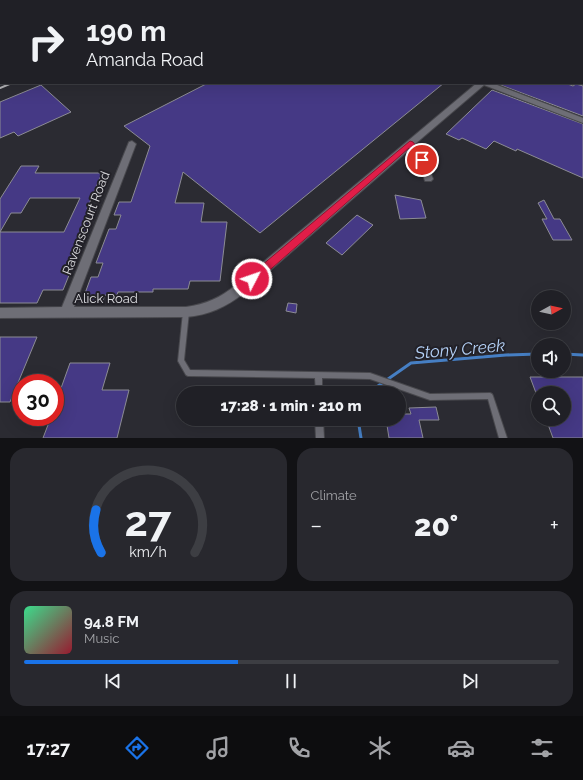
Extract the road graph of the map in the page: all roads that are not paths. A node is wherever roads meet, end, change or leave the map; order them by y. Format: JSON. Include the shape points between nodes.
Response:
{"nodes":[{"id":1,"x":480,"y":84,"type":"edge"},
{"id":2,"x":489,"y":84,"type":"edge"},
{"id":3,"x":583,"y":121,"type":"edge"},
{"id":4,"x":410,"y":143,"type":"junction"},
{"id":5,"x":132,"y":144,"type":"dead end"},
{"id":6,"x":428,"y":179,"type":"dead end"},
{"id":7,"x":186,"y":312,"type":"junction"},
{"id":8,"x":0,"y":313,"type":"edge"},
{"id":9,"x":66,"y":313,"type":"junction"},
{"id":10,"x":318,"y":375,"type":"junction"},
{"id":11,"x":318,"y":386,"type":"edge"},
{"id":12,"x":320,"y":426,"type":"edge"},
{"id":13,"x":320,"y":438,"type":"edge"},
{"id":14,"x":503,"y":438,"type":"edge"}],
"edges":[{"from":1,"to":4,"type":"street"},
{"from":2,"to":3,"type":"street"},
{"from":4,"to":6,"type":"street","via":[[422,160]]},
{"from":4,"to":7,"type":"street","name":"Alick Road","via":[[225,302],[212,308]]},
{"from":5,"to":9,"type":"street","name":"Ravenscourt Road"},
{"from":7,"to":9,"type":"street","name":"Alick Road"},
{"from":7,"to":10,"type":"lane","via":[[181,360],[188,373]]},
{"from":8,"to":9,"type":"street","name":"Alick Road"},
{"from":10,"to":11,"type":"lane"},
{"from":10,"to":14,"type":"lane","via":[[370,376],[430,397],[490,396]]},
{"from":12,"to":13,"type":"lane"}]}
